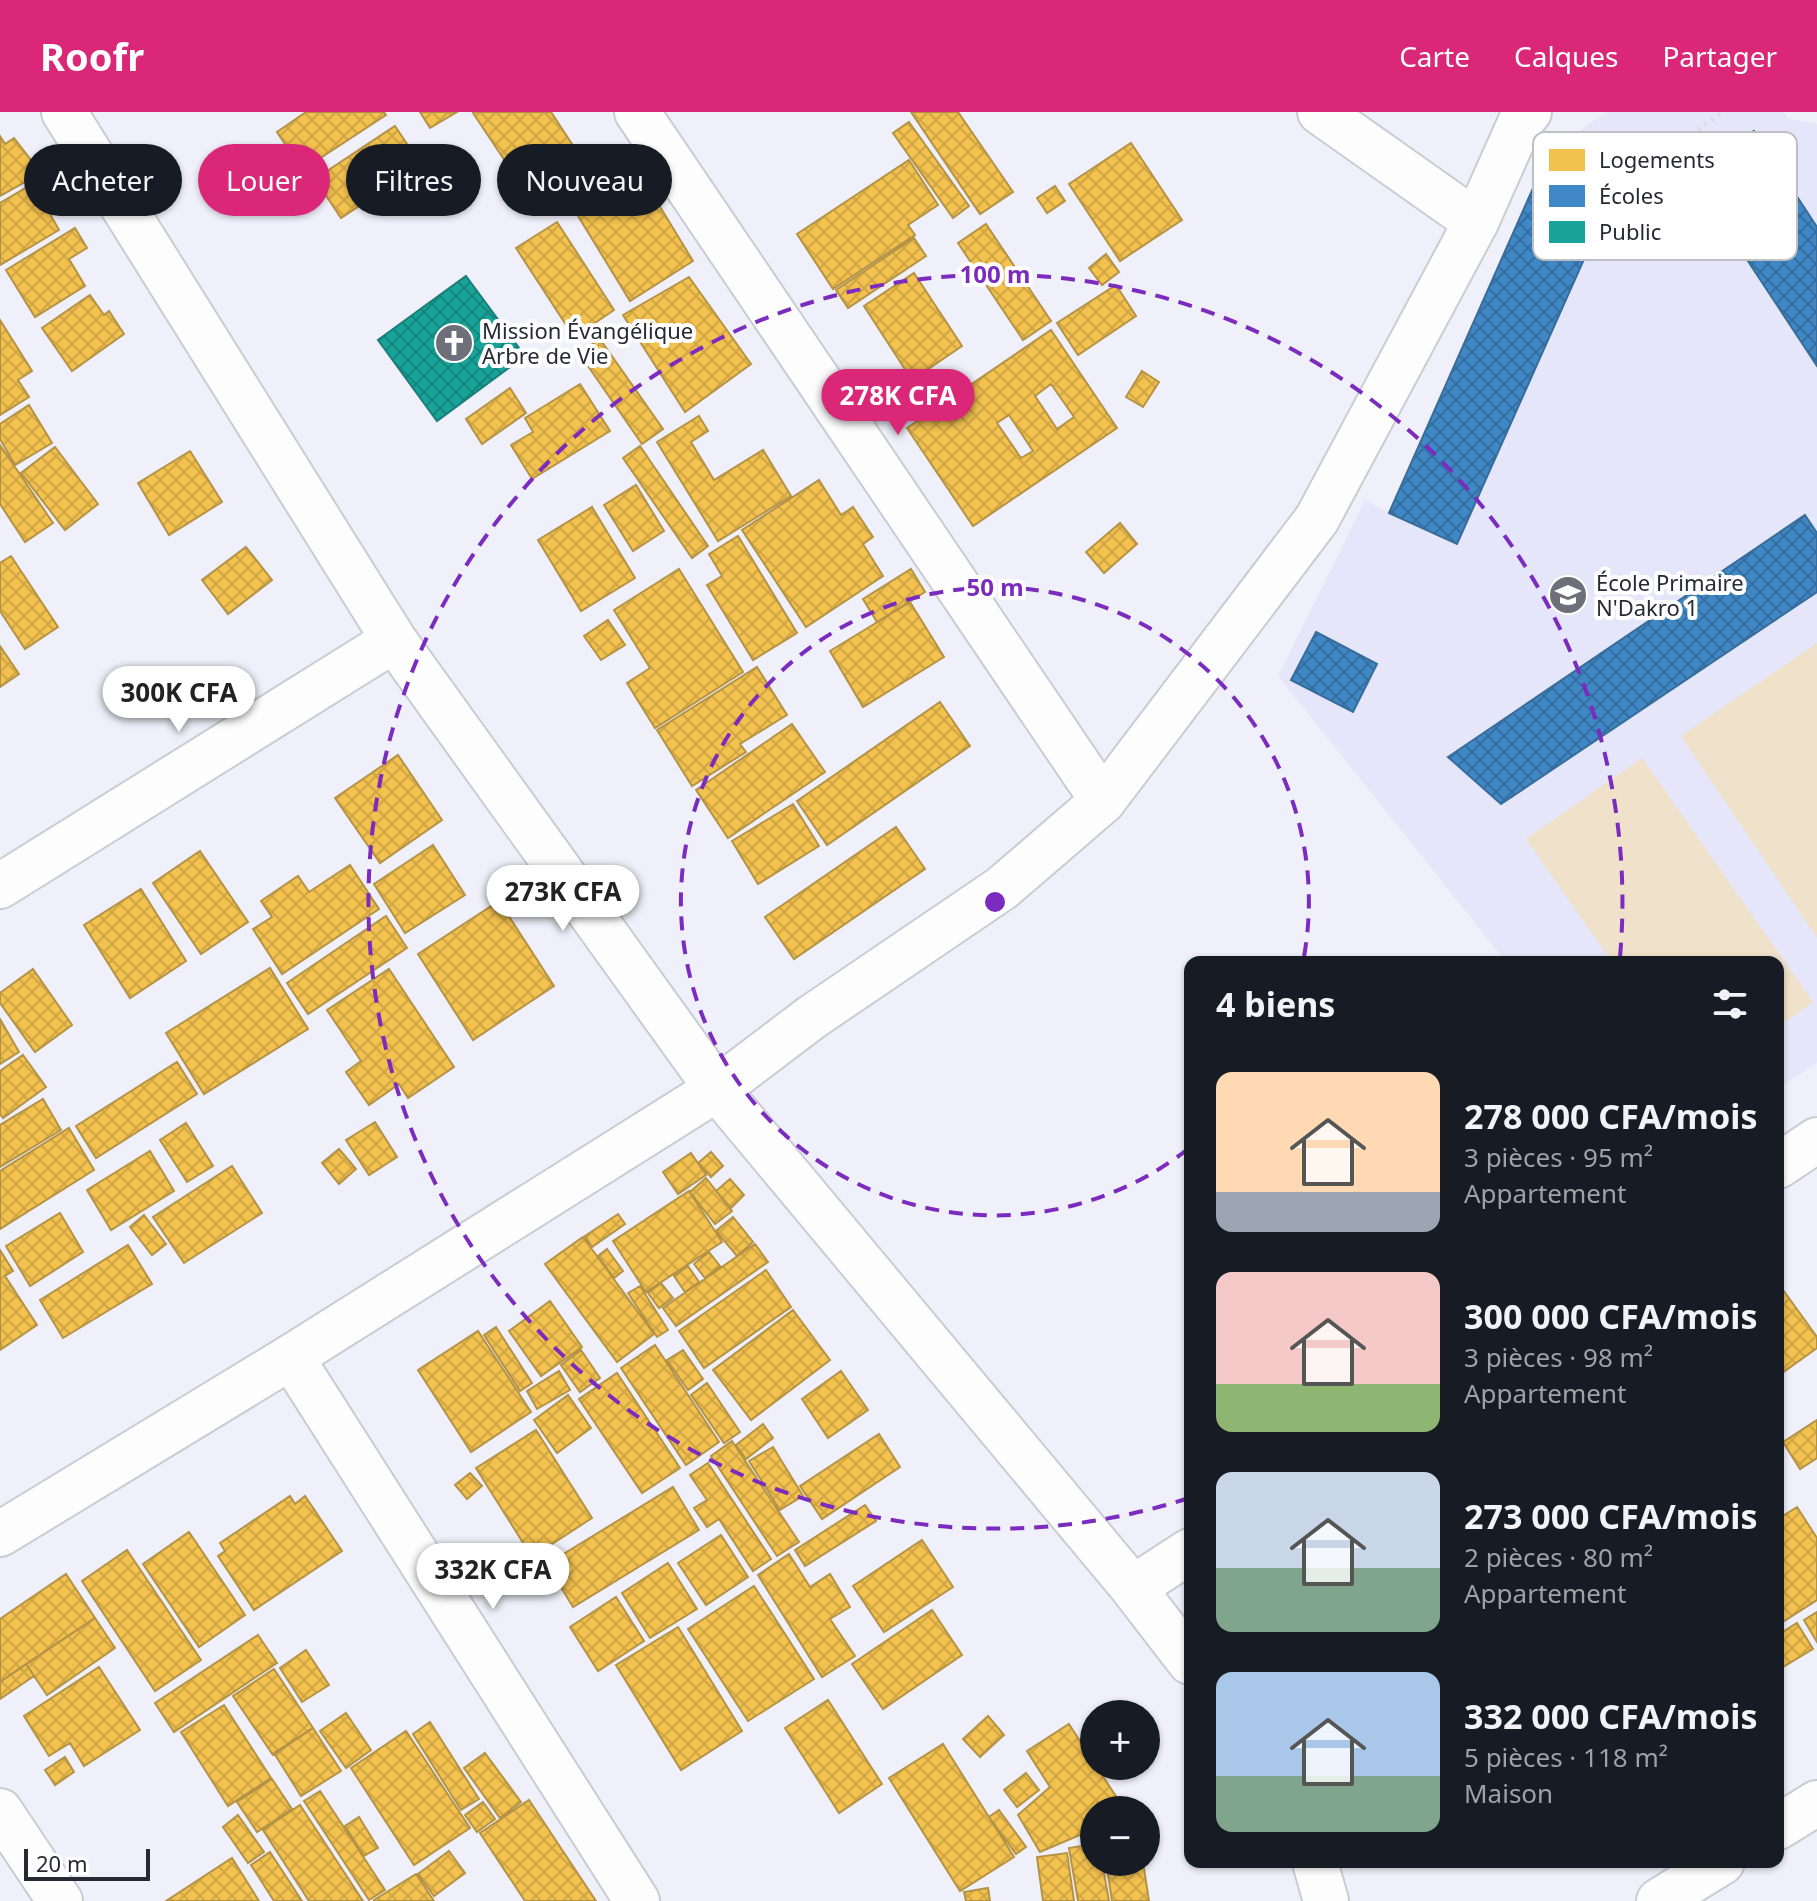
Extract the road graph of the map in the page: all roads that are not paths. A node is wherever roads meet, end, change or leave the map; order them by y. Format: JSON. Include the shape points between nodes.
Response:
{"nodes":[{"id":1,"x":64,"y":112,"type":"edge"},
{"id":2,"x":637,"y":112,"type":"edge"},
{"id":3,"x":1320,"y":112,"type":"edge"},
{"id":4,"x":1529,"y":112,"type":"edge"},
{"id":5,"x":1476,"y":222,"type":"junction"},
{"id":6,"x":394,"y":640,"type":"junction"},
{"id":7,"x":1103,"y":801,"type":"junction"},
{"id":8,"x":0,"y":886,"type":"edge"},
{"id":9,"x":717,"y":1089,"type":"junction"},
{"id":10,"x":1817,"y":1140,"type":"edge"},
{"id":11,"x":1784,"y":1162,"type":"edge"},
{"id":12,"x":291,"y":1357,"type":"junction"},
{"id":13,"x":0,"y":1534,"type":"edge"},
{"id":14,"x":1184,"y":1555,"type":"edge"},
{"id":15,"x":1133,"y":1588,"type":"junction"},
{"id":16,"x":1184,"y":1654,"type":"edge"},
{"id":17,"x":1817,"y":1803,"type":"edge"},
{"id":18,"x":0,"y":1811,"type":"edge"},
{"id":19,"x":1784,"y":1823,"type":"edge"},
{"id":20,"x":1317,"y":1868,"type":"edge"},
{"id":21,"x":1712,"y":1868,"type":"edge"},
{"id":22,"x":60,"y":1901,"type":"edge"},
{"id":23,"x":637,"y":1901,"type":"edge"},
{"id":24,"x":1326,"y":1901,"type":"edge"},
{"id":25,"x":1659,"y":1901,"type":"edge"}],
"edges":[{"from":1,"to":6,"type":"street"},
{"from":2,"to":7,"type":"street"},
{"from":3,"to":5,"type":"street"},
{"from":4,"to":5,"type":"street"},
{"from":5,"to":7,"type":"street","via":[[1317,519]]},
{"from":6,"to":8,"type":"street"},
{"from":6,"to":9,"type":"street"},
{"from":7,"to":9,"type":"street","via":[[1002,888],[812,1017]]},
{"from":9,"to":12,"type":"street"},
{"from":9,"to":15,"type":"street"},
{"from":10,"to":11,"type":"street"},
{"from":12,"to":13,"type":"street"},
{"from":12,"to":23,"type":"street"},
{"from":14,"to":15,"type":"street"},
{"from":15,"to":16,"type":"street"},
{"from":17,"to":19,"type":"street"},
{"from":18,"to":22,"type":"street"},
{"from":20,"to":24,"type":"street"},
{"from":21,"to":25,"type":"street"}]}
